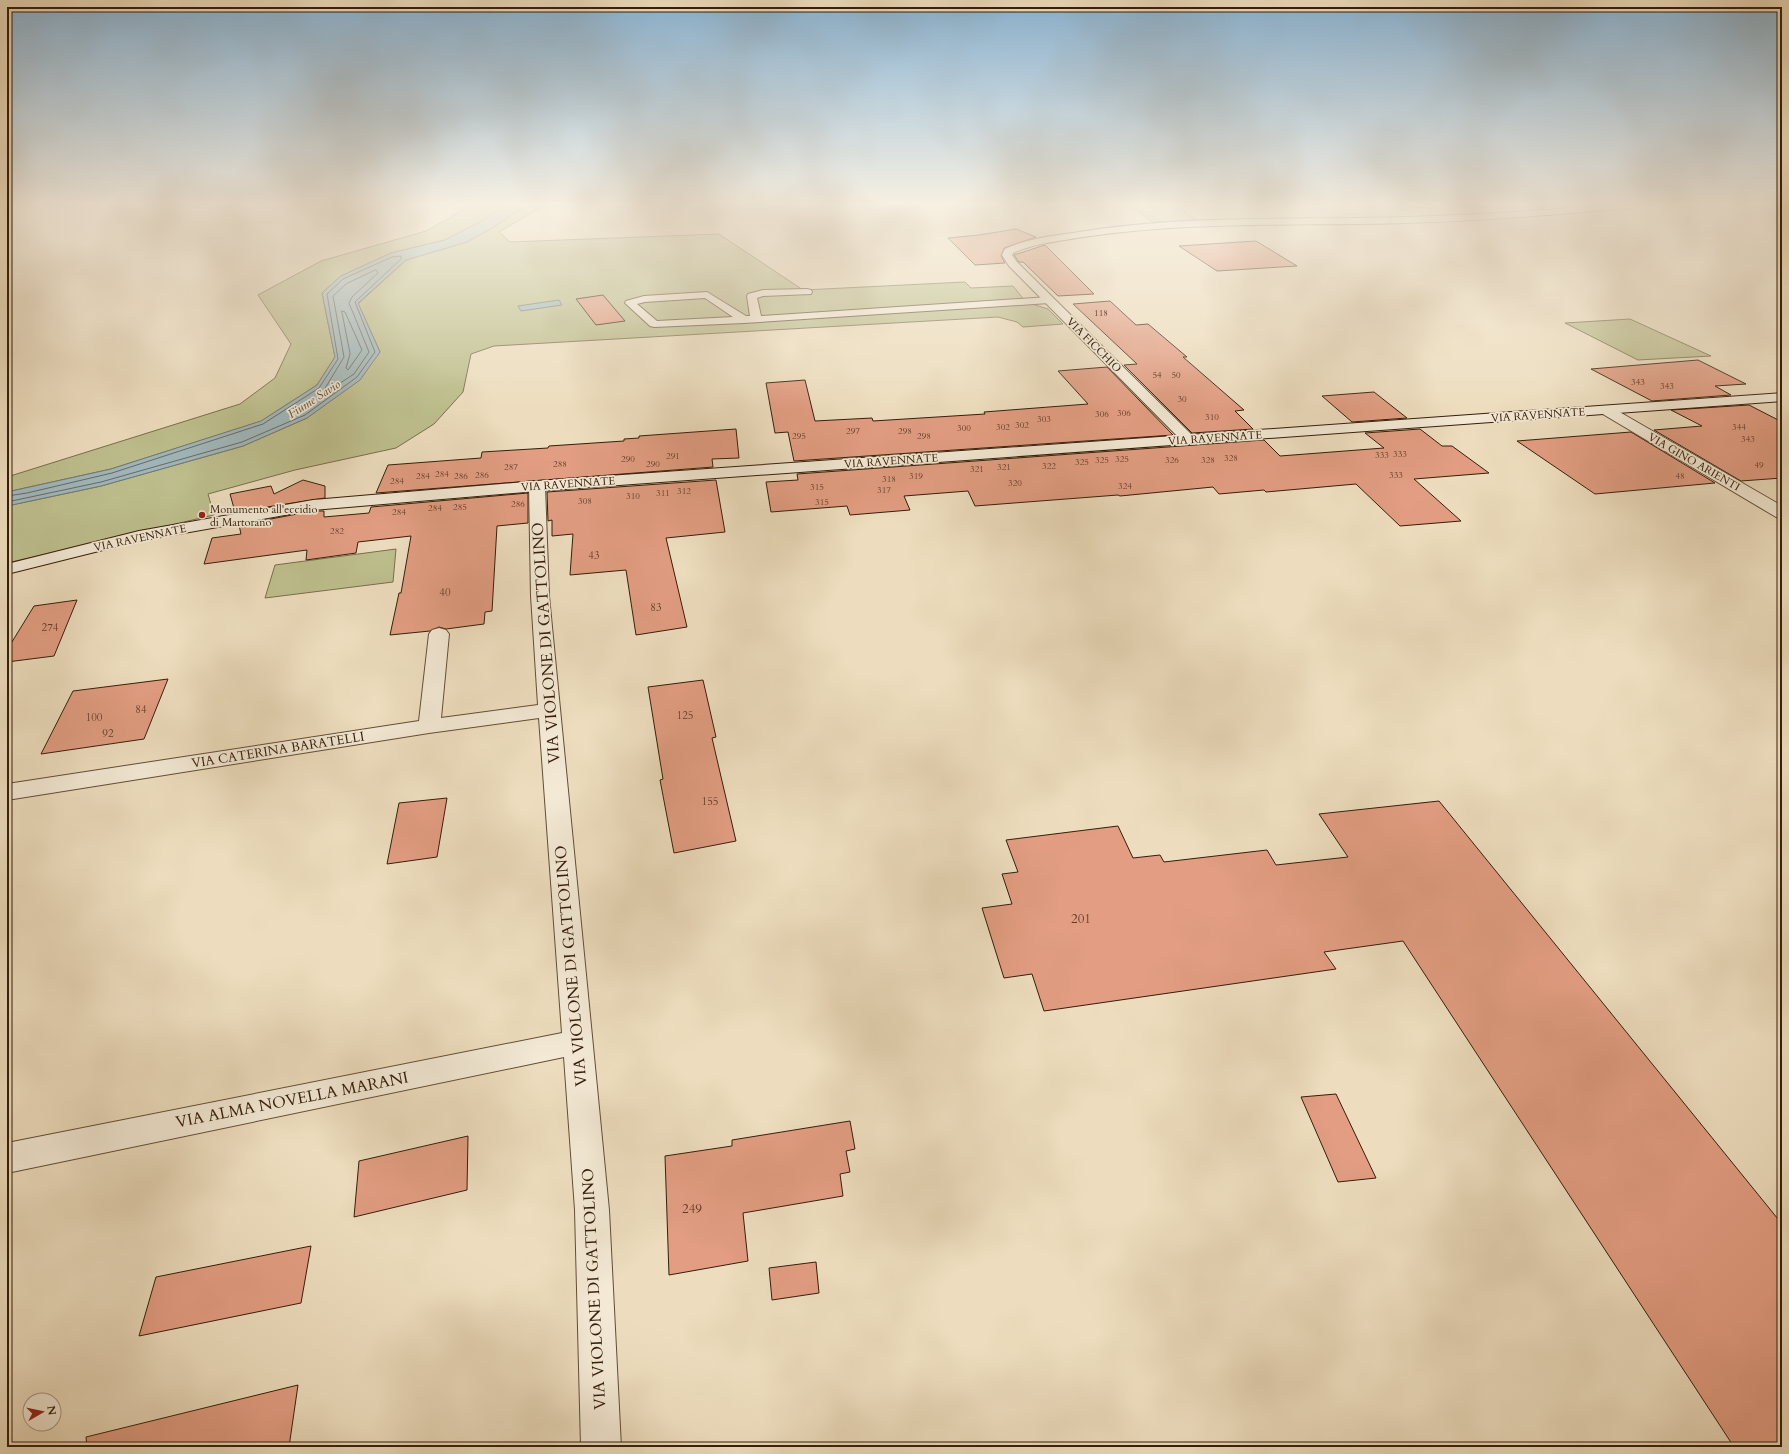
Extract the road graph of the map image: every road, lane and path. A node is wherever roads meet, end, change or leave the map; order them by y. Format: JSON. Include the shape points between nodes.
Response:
{"nodes":[{"id":1,"x":1022,"y":273,"type":"edge"},
{"id":2,"x":807,"y":292,"type":"dead end"},
{"id":3,"x":1049,"y":300,"type":"junction"},
{"id":4,"x":756,"y":319,"type":"junction"},
{"id":5,"x":744,"y":320,"type":"junction"},
{"id":6,"x":1782,"y":398,"type":"edge"},
{"id":7,"x":1606,"y":410,"type":"junction"},
{"id":8,"x":1188,"y":440,"type":"junction"},
{"id":9,"x":537,"y":486,"type":"junction"},
{"id":10,"x":1782,"y":514,"type":"edge"},
{"id":11,"x":7,"y":569,"type":"edge"},
{"id":12,"x":438,"y":634,"type":"dead end"},
{"id":13,"x":549,"y":710,"type":"junction"},
{"id":14,"x":429,"y":726,"type":"junction"},
{"id":15,"x":7,"y":792,"type":"edge"},
{"id":16,"x":577,"y":1042,"type":"junction"},
{"id":17,"x":7,"y":1158,"type":"edge"},
{"id":18,"x":601,"y":1447,"type":"edge"}],
"edges":[{"from":1,"to":3,"type":"street","name":"VIA FICCHIO"},
{"from":2,"to":4,"type":"lane","via":[[752,296]]},
{"from":3,"to":4,"type":"lane"},
{"from":3,"to":8,"type":"street","name":"VIA FICCHIO"},
{"from":4,"to":5,"type":"lane"},
{"from":5,"to":5,"type":"lane","via":[[654,324],[630,303],[644,299],[707,295]]},
{"from":6,"to":7,"type":"street","name":"VIA RAVENNATE"},
{"from":7,"to":8,"type":"street","name":"VIA RAVENNATE"},
{"from":7,"to":10,"type":"street","name":"VIA GINO ARIENTI"},
{"from":8,"to":9,"type":"street","name":"VIA RAVENNATE"},
{"from":9,"to":11,"type":"street","name":"VIA RAVENNATE","via":[[313,505],[139,536]]},
{"from":9,"to":13,"type":"street","name":"VIA VIOLONE DI GATTOLINO","via":[[540,596]]},
{"from":12,"to":14,"type":"street"},
{"from":13,"to":14,"type":"street","name":"VIA CATERINA BARATELLI"},
{"from":13,"to":16,"type":"street","name":"VIA VIOLONE DI GATTOLINO"},
{"from":14,"to":15,"type":"street","name":"VIA CATERINA BARATELLI"},
{"from":16,"to":17,"type":"street","name":"VIA ALMA NOVELLA MARANI"},
{"from":16,"to":18,"type":"street","name":"VIA VIOLONE DI GATTOLINO","via":[[592,1210]]}]}
